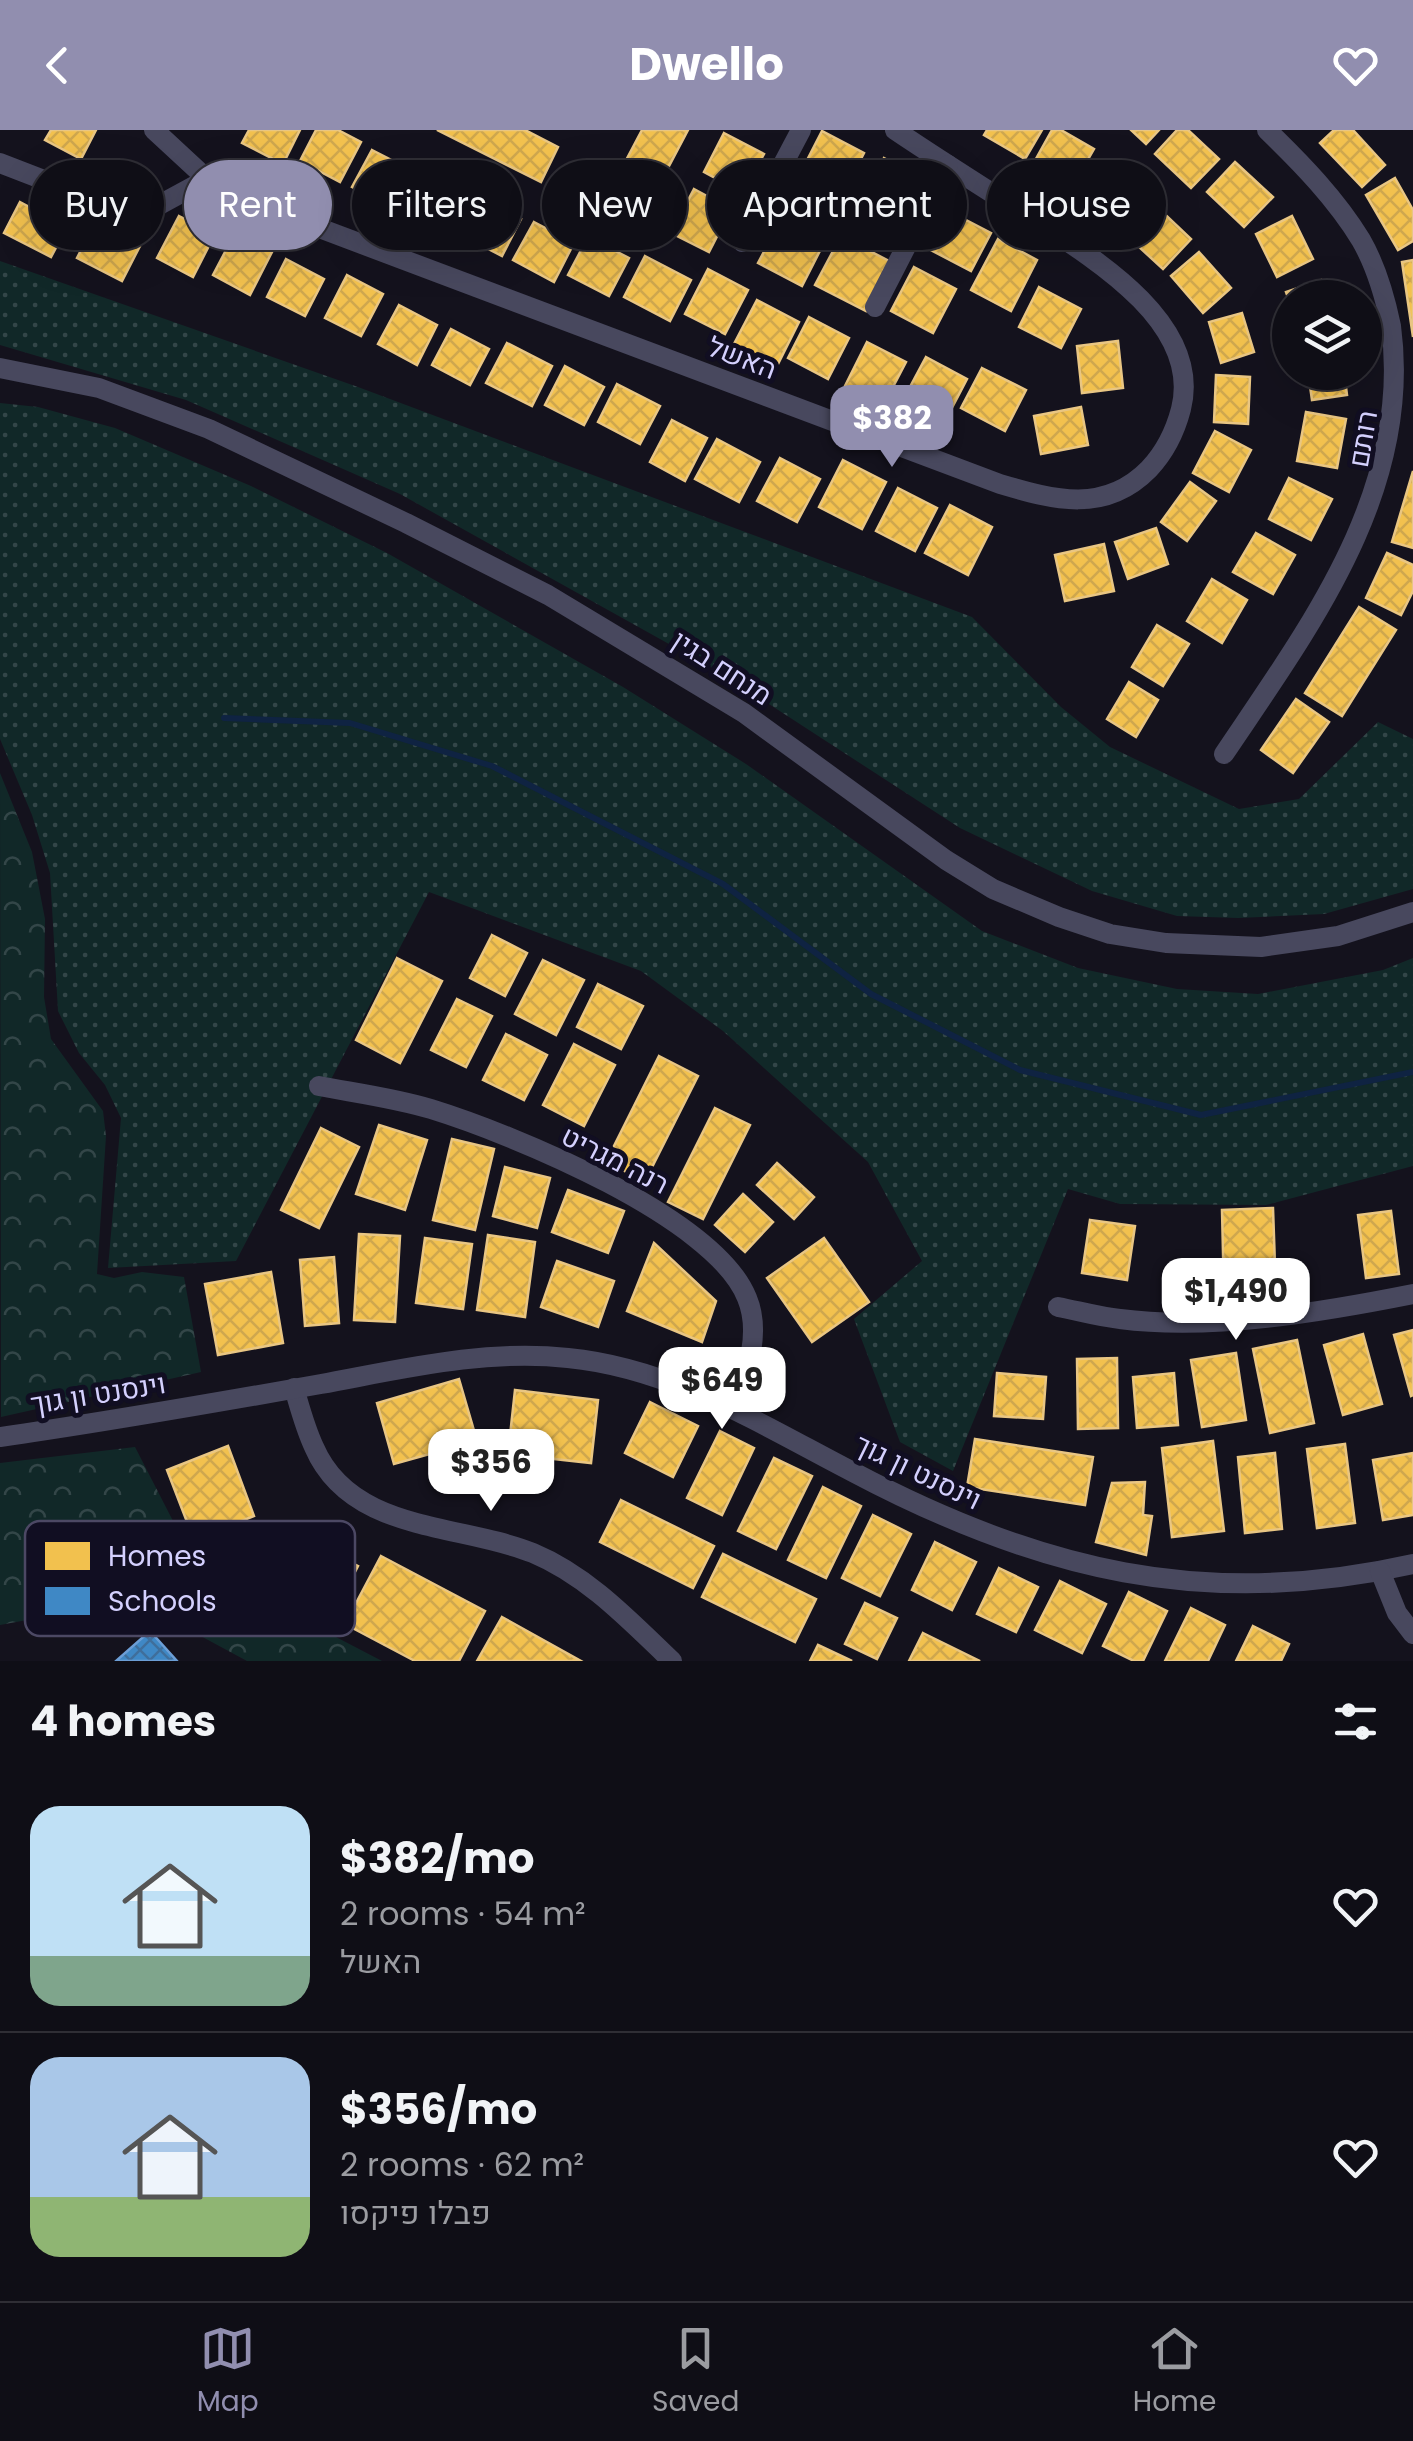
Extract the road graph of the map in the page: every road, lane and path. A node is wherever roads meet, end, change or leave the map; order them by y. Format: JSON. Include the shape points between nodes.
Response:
{"nodes":[{"id":1,"x":154,"y":130,"type":"edge"},
{"id":2,"x":801,"y":130,"type":"edge"},
{"id":3,"x":895,"y":130,"type":"edge"},
{"id":4,"x":1267,"y":130,"type":"edge"},
{"id":5,"x":186,"y":160,"type":"edge"},
{"id":6,"x":785,"y":160,"type":"edge"},
{"id":7,"x":942,"y":160,"type":"edge"},
{"id":8,"x":0,"y":163,"type":"edge"},
{"id":9,"x":967,"y":177,"type":"edge"},
{"id":10,"x":184,"y":192,"type":"edge"},
{"id":11,"x":332,"y":233,"type":"edge"},
{"id":12,"x":903,"y":250,"type":"edge"},
{"id":13,"x":874,"y":307,"type":"dead end"},
{"id":14,"x":0,"y":368,"type":"edge"},
{"id":15,"x":1224,"y":754,"type":"dead end"},
{"id":16,"x":1413,"y":912,"type":"edge"},
{"id":17,"x":319,"y":1086,"type":"dead end"},
{"id":18,"x":1413,"y":1294,"type":"edge"},
{"id":19,"x":1058,"y":1307,"type":"dead end"},
{"id":20,"x":294,"y":1388,"type":"junction"},
{"id":21,"x":734,"y":1410,"type":"junction"},
{"id":22,"x":0,"y":1437,"type":"edge"},
{"id":23,"x":1413,"y":1564,"type":"edge"},
{"id":24,"x":1380,"y":1571,"type":"junction"},
{"id":25,"x":1413,"y":1634,"type":"edge"},
{"id":26,"x":672,"y":1661,"type":"edge"}],
"edges":[{"from":1,"to":5,"type":"street","name":"האשל"},
{"from":2,"to":6,"type":"street"},
{"from":3,"to":7,"type":"street","name":"האשל"},
{"from":4,"to":15,"type":"street","name":"רותם","via":[[1320,184],[1362,242],[1384,295],[1398,362],[1397,423],[1384,483],[1358,543]]},
{"from":8,"to":10,"type":"street","via":[[119,209],[150,210]]},
{"from":9,"to":11,"type":"street","name":"האשל","via":[[1106,268],[1156,317],[1179,353],[1184,396],[1174,436],[1149,469],[1118,492],[1076,502],[1000,484]]},
{"from":12,"to":13,"type":"street"},
{"from":14,"to":16,"type":"street","name":"מנחם בגין","via":[[99,388],[210,430],[548,595],[744,712],[962,870],[1059,917],[1166,943],[1261,947],[1338,936]]},
{"from":17,"to":21,"type":"street","name":"רנה מגריט","via":[[429,1108],[506,1137],[604,1180],[721,1260],[747,1297],[754,1332]]},
{"from":18,"to":19,"type":"street","via":[[1334,1310],[1194,1322],[1120,1319]]},
{"from":20,"to":21,"type":"street","name":"וינסנט ון גוך","via":[[478,1356],[568,1358],[643,1372]]},
{"from":20,"to":22,"type":"street","name":"וינסנט ון גוך"},
{"from":20,"to":26,"type":"street","via":[[314,1447],[352,1496],[401,1519],[503,1543],[556,1564]]},
{"from":21,"to":24,"type":"street","name":"וינסנט ון גוך","via":[[910,1502],[995,1539],[1096,1568],[1195,1584],[1297,1584]]},
{"from":23,"to":24,"type":"street","name":"וינסנט ון גוך"},
{"from":24,"to":25,"type":"street"}]}
